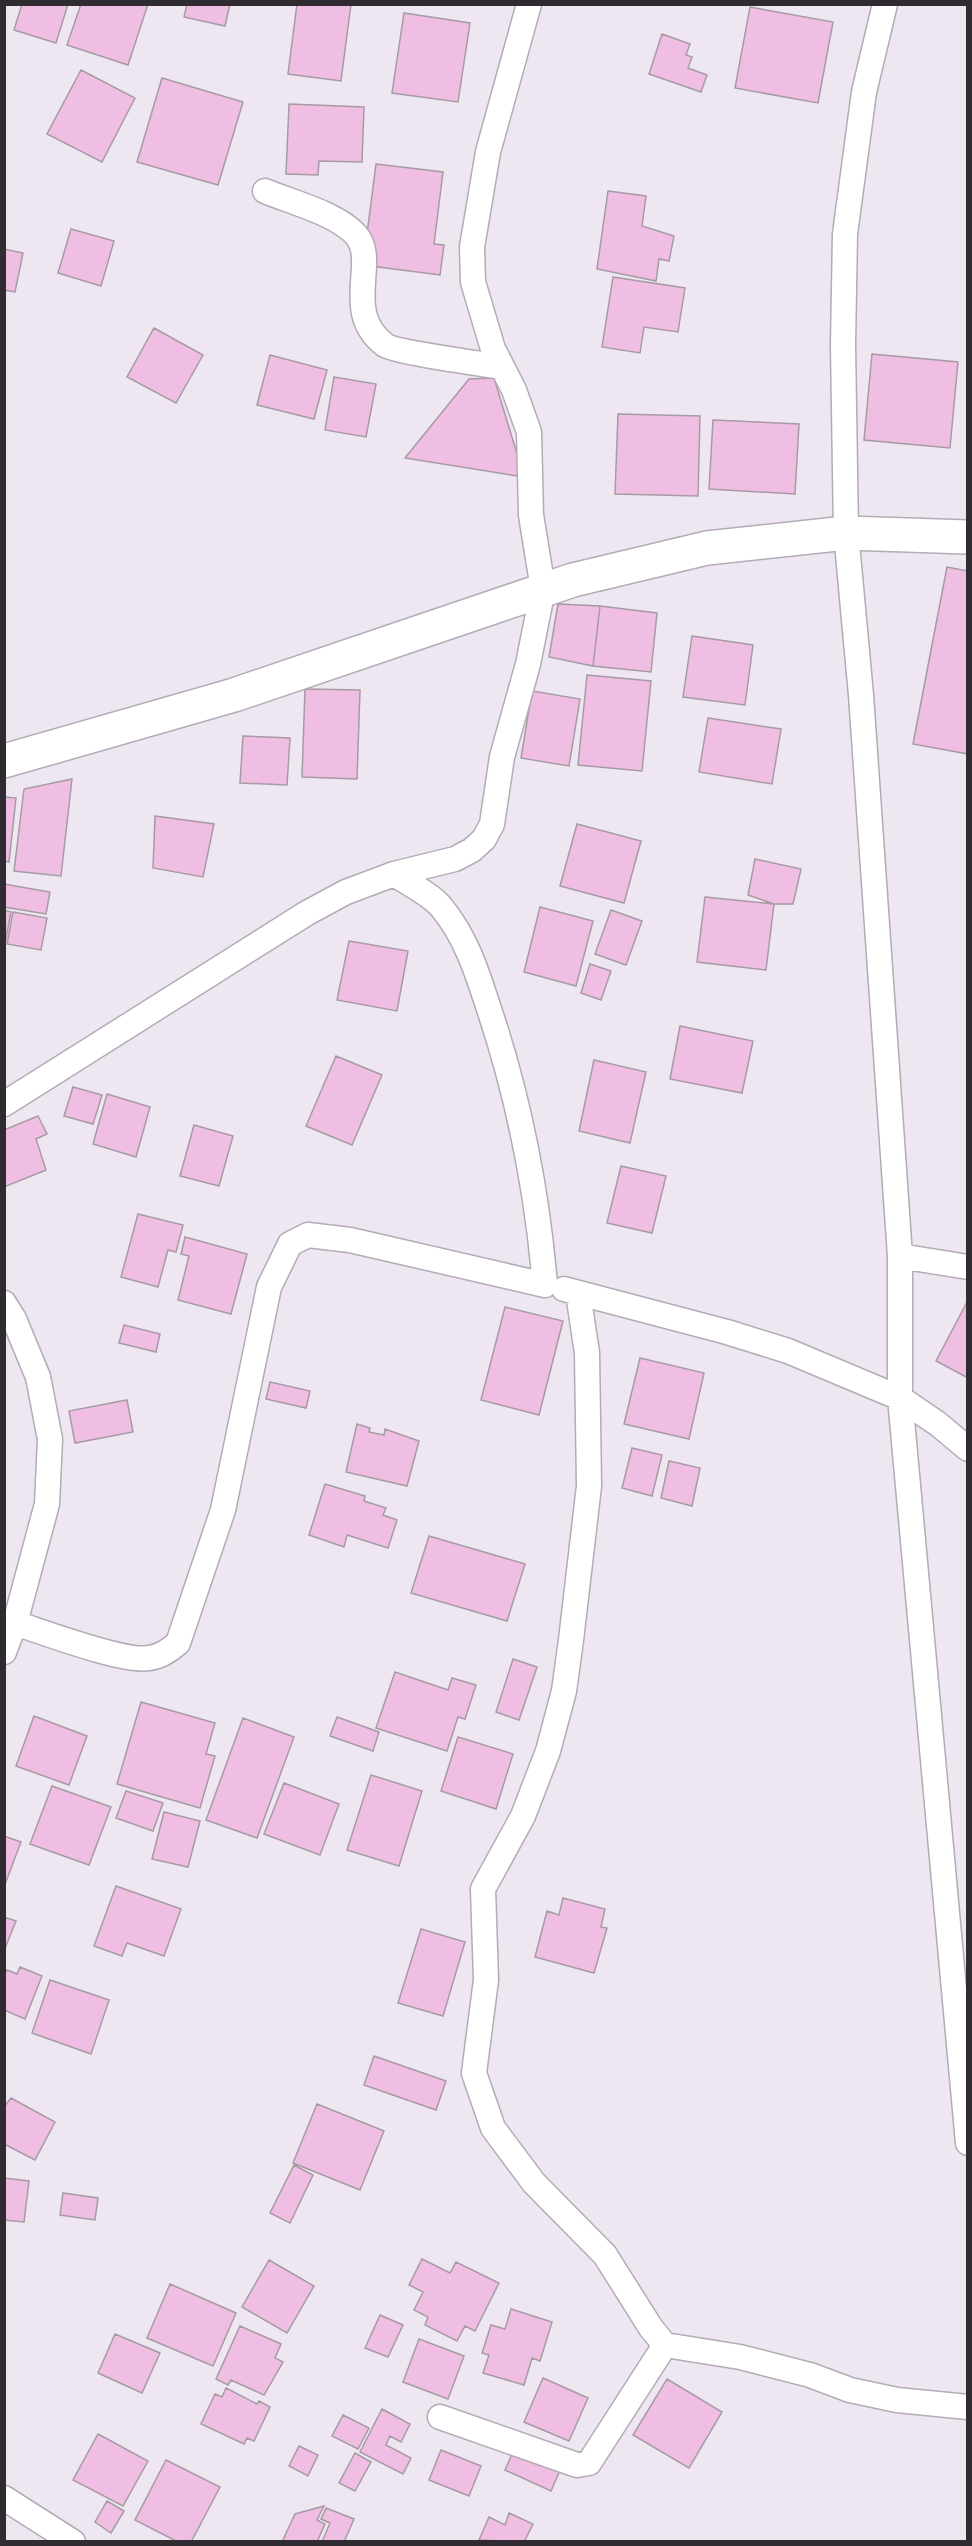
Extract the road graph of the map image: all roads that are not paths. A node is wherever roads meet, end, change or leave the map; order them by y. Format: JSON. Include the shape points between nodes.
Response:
{"nodes":[{"id":1,"x":529,"y":4,"type":"edge"},
{"id":2,"x":885,"y":4,"type":"edge"},
{"id":3,"x":265,"y":191,"type":"dead end"},
{"id":4,"x":502,"y":367,"type":"junction"},
{"id":5,"x":846,"y":533,"type":"junction"},
{"id":6,"x":968,"y":537,"type":"edge"},
{"id":7,"x":543,"y":590,"type":"junction"},
{"id":8,"x":4,"y":761,"type":"edge"},
{"id":9,"x":394,"y":873,"type":"junction"},
{"id":10,"x":4,"y":1104,"type":"edge"},
{"id":11,"x":900,"y":1256,"type":"junction"},
{"id":12,"x":968,"y":1267,"type":"edge"},
{"id":13,"x":545,"y":1285,"type":"junction"},
{"id":14,"x":579,"y":1293,"type":"junction"},
{"id":15,"x":4,"y":1303,"type":"edge"},
{"id":16,"x":900,"y":1398,"type":"junction"},
{"id":17,"x":968,"y":1449,"type":"edge"},
{"id":18,"x":15,"y":1623,"type":"junction"},
{"id":19,"x":4,"y":1652,"type":"edge"},
{"id":20,"x":968,"y":2143,"type":"edge"},
{"id":21,"x":665,"y":2345,"type":"junction"},
{"id":22,"x":968,"y":2407,"type":"edge"},
{"id":23,"x":440,"y":2417,"type":"dead end"},
{"id":24,"x":4,"y":2498,"type":"edge"},
{"id":25,"x":73,"y":2541,"type":"edge"}],
"edges":[{"from":1,"to":4,"type":"street","via":[[488,152],[472,247],[473,282]]},
{"from":2,"to":5,"type":"street","via":[[864,92],[845,234]]},
{"from":3,"to":4,"type":"street","via":[[339,222],[356,235],[362,246],[364,312],[368,325],[387,347]]},
{"from":4,"to":7,"type":"street","via":[[529,432],[531,515]]},
{"from":5,"to":6,"type":"street"},
{"from":5,"to":7,"type":"street","via":[[707,548]]},
{"from":5,"to":11,"type":"street"},
{"from":7,"to":8,"type":"street","via":[[234,694]]},
{"from":7,"to":9,"type":"street","via":[[488,832],[472,850],[455,860]]},
{"from":9,"to":10,"type":"street","via":[[307,913]]},
{"from":9,"to":13,"type":"street","via":[[440,906],[471,957],[495,1027],[521,1125],[533,1180]]},
{"from":11,"to":12,"type":"street"},
{"from":11,"to":16,"type":"street"},
{"from":13,"to":14,"type":"street"},
{"from":13,"to":18,"type":"street","via":[[350,1240],[308,1235],[290,1244],[269,1287],[223,1510],[178,1643],[168,1652],[149,1659],[127,1657]]},
{"from":14,"to":16,"type":"street","via":[[778,1348]]},
{"from":14,"to":21,"type":"street","via":[[587,1353],[589,1486],[571,1640],[564,1691],[548,1750],[523,1816],[483,1889],[486,1980],[474,2073],[493,2128],[534,2183],[605,2255]]},
{"from":15,"to":18,"type":"street","via":[[38,1377],[50,1438],[47,1504]]},
{"from":16,"to":17,"type":"street"},
{"from":16,"to":20,"type":"street"},
{"from":18,"to":19,"type":"street"},
{"from":21,"to":22,"type":"street","via":[[740,2357],[897,2400]]},
{"from":21,"to":23,"type":"street","via":[[589,2463],[577,2465]]},
{"from":24,"to":25,"type":"street"}]}
